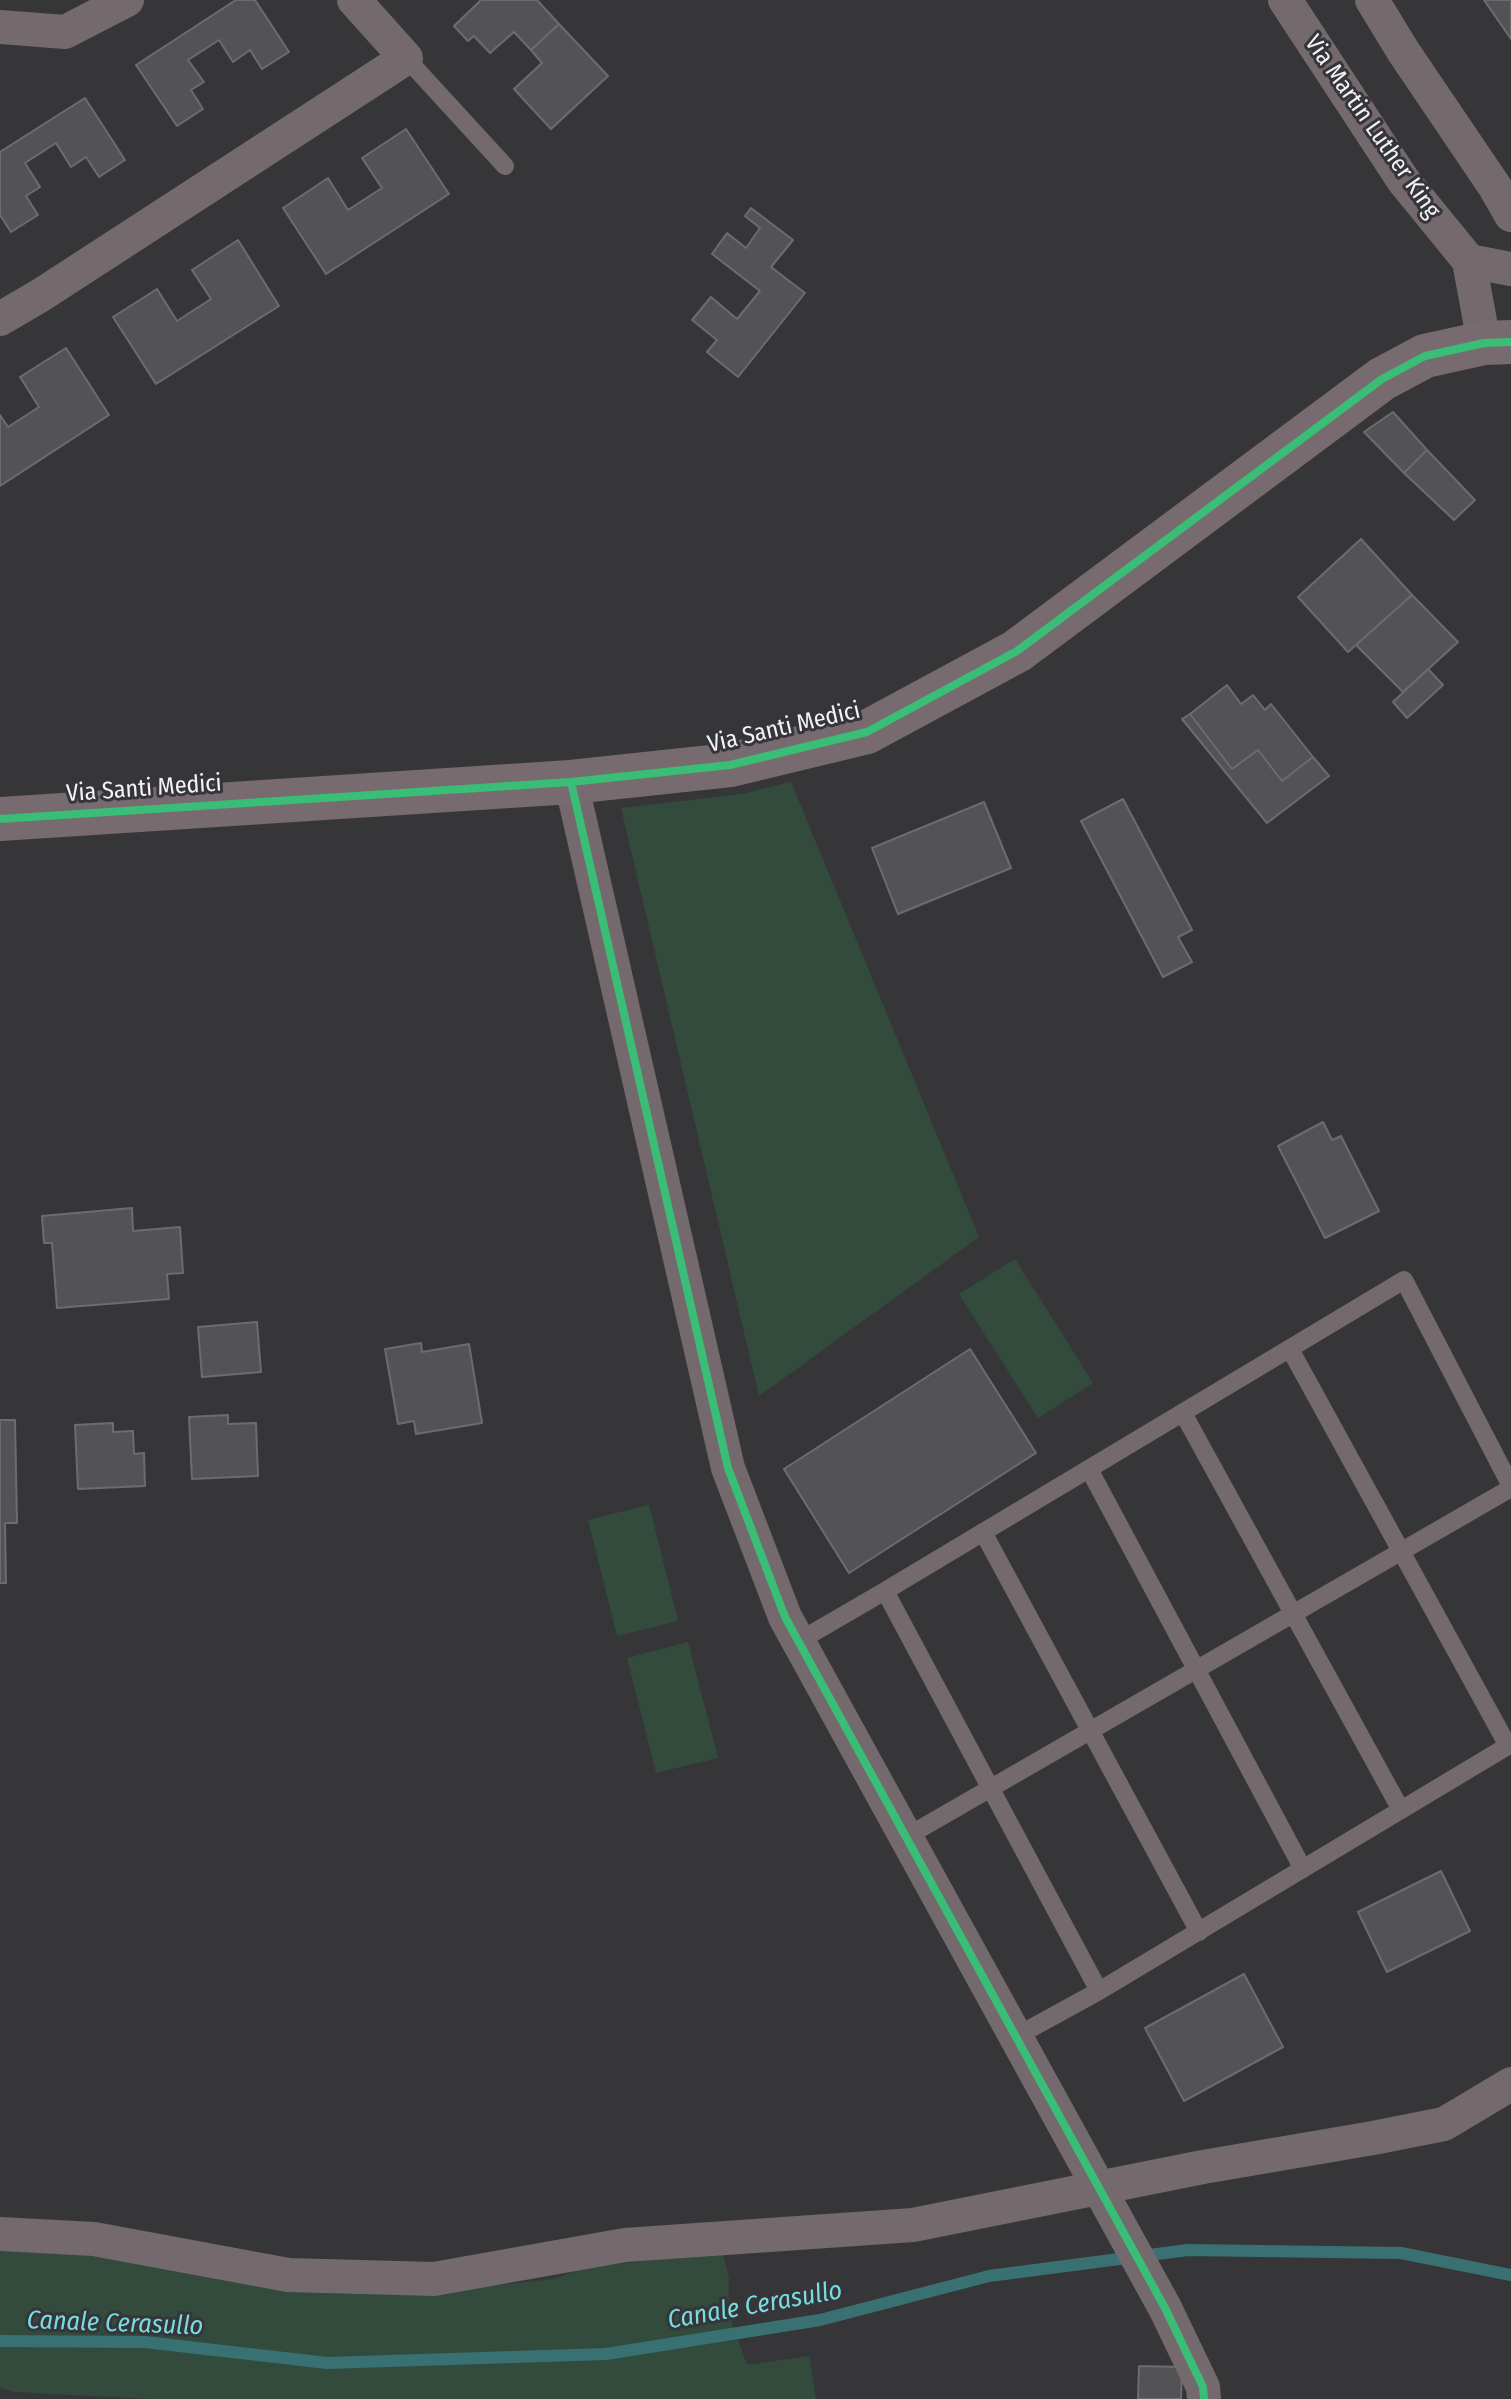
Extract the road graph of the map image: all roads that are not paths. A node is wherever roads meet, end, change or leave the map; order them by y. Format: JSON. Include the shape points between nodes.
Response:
{"nodes":[{"id":1,"x":127,"y":0,"type":"edge"},
{"id":2,"x":354,"y":0,"type":"edge"},
{"id":3,"x":1285,"y":0,"type":"edge"},
{"id":4,"x":1372,"y":0,"type":"edge"},
{"id":5,"x":0,"y":27,"type":"edge"},
{"id":6,"x":406,"y":58,"type":"junction"},
{"id":7,"x":505,"y":166,"type":"dead end"},
{"id":8,"x":1511,"y":215,"type":"edge"},
{"id":9,"x":1469,"y":261,"type":"junction"},
{"id":10,"x":1511,"y":269,"type":"edge"},
{"id":11,"x":0,"y":319,"type":"edge"},
{"id":12,"x":1498,"y":343,"type":"edge"},
{"id":13,"x":571,"y":782,"type":"junction"},
{"id":14,"x":0,"y":819,"type":"edge"},
{"id":15,"x":1290,"y":1349,"type":"junction"},
{"id":16,"x":1183,"y":1413,"type":"junction"},
{"id":17,"x":1089,"y":1469,"type":"junction"},
{"id":18,"x":1511,"y":1487,"type":"edge"},
{"id":19,"x":983,"y":1532,"type":"junction"},
{"id":20,"x":1401,"y":1551,"type":"junction"},
{"id":21,"x":885,"y":1591,"type":"junction"},
{"id":22,"x":1293,"y":1614,"type":"junction"},
{"id":23,"x":799,"y":1641,"type":"junction"},
{"id":24,"x":1196,"y":1670,"type":"junction"},
{"id":25,"x":1090,"y":1731,"type":"junction"},
{"id":26,"x":1510,"y":1745,"type":"edge"},
{"id":27,"x":989,"y":1789,"type":"junction"},
{"id":28,"x":1401,"y":1810,"type":"junction"},
{"id":29,"x":906,"y":1837,"type":"junction"},
{"id":30,"x":1303,"y":1869,"type":"junction"},
{"id":31,"x":1199,"y":1932,"type":"junction"},
{"id":32,"x":1099,"y":1991,"type":"junction"},
{"id":33,"x":1015,"y":2037,"type":"junction"},
{"id":34,"x":1511,"y":2084,"type":"edge"},
{"id":35,"x":1098,"y":2188,"type":"junction"},
{"id":36,"x":0,"y":2234,"type":"edge"},
{"id":37,"x":1204,"y":2399,"type":"edge"}],
"edges":[{"from":1,"to":5,"type":"street","via":[[65,32]]},
{"from":2,"to":6,"type":"street"},
{"from":3,"to":9,"type":"street","name":"Via Martin Luther King","via":[[1403,180]]},
{"from":4,"to":8,"type":"street"},
{"from":6,"to":7,"type":"lane"},
{"from":6,"to":11,"type":"street"},
{"from":9,"to":10,"type":"street"},
{"from":9,"to":12,"type":"street","name":"Via Martin Luther King"},
{"from":12,"to":13,"type":"street","name":"Via Santi Medici","via":[[1425,356],[1382,379],[1017,651],[867,732],[730,765]]},
{"from":13,"to":14,"type":"street","name":"Via Santi Medici"},
{"from":13,"to":23,"type":"street","via":[[728,1468]]},
{"from":15,"to":16,"type":"lane"},
{"from":15,"to":18,"type":"lane","via":[[1404,1280]]},
{"from":15,"to":20,"type":"lane"},
{"from":16,"to":17,"type":"lane"},
{"from":16,"to":22,"type":"lane"},
{"from":17,"to":19,"type":"lane"},
{"from":17,"to":24,"type":"lane"},
{"from":18,"to":20,"type":"lane"},
{"from":19,"to":21,"type":"lane"},
{"from":19,"to":25,"type":"lane"},
{"from":20,"to":22,"type":"lane"},
{"from":20,"to":26,"type":"lane"},
{"from":21,"to":23,"type":"lane"},
{"from":21,"to":27,"type":"lane"},
{"from":22,"to":24,"type":"lane"},
{"from":22,"to":28,"type":"lane"},
{"from":23,"to":29,"type":"street"},
{"from":24,"to":25,"type":"lane"},
{"from":24,"to":30,"type":"lane"},
{"from":25,"to":27,"type":"lane"},
{"from":25,"to":31,"type":"lane"},
{"from":26,"to":28,"type":"lane"},
{"from":27,"to":29,"type":"lane"},
{"from":27,"to":32,"type":"lane"},
{"from":28,"to":30,"type":"lane"},
{"from":29,"to":33,"type":"street"},
{"from":30,"to":31,"type":"lane"},
{"from":31,"to":32,"type":"lane"},
{"from":32,"to":33,"type":"lane"},
{"from":33,"to":35,"type":"street"},
{"from":34,"to":35,"type":"street","via":[[1444,2124]]},
{"from":35,"to":36,"type":"street","via":[[913,2225],[625,2245],[434,2279],[288,2275],[94,2239]]},
{"from":35,"to":37,"type":"street","via":[[1165,2308]]}]}
